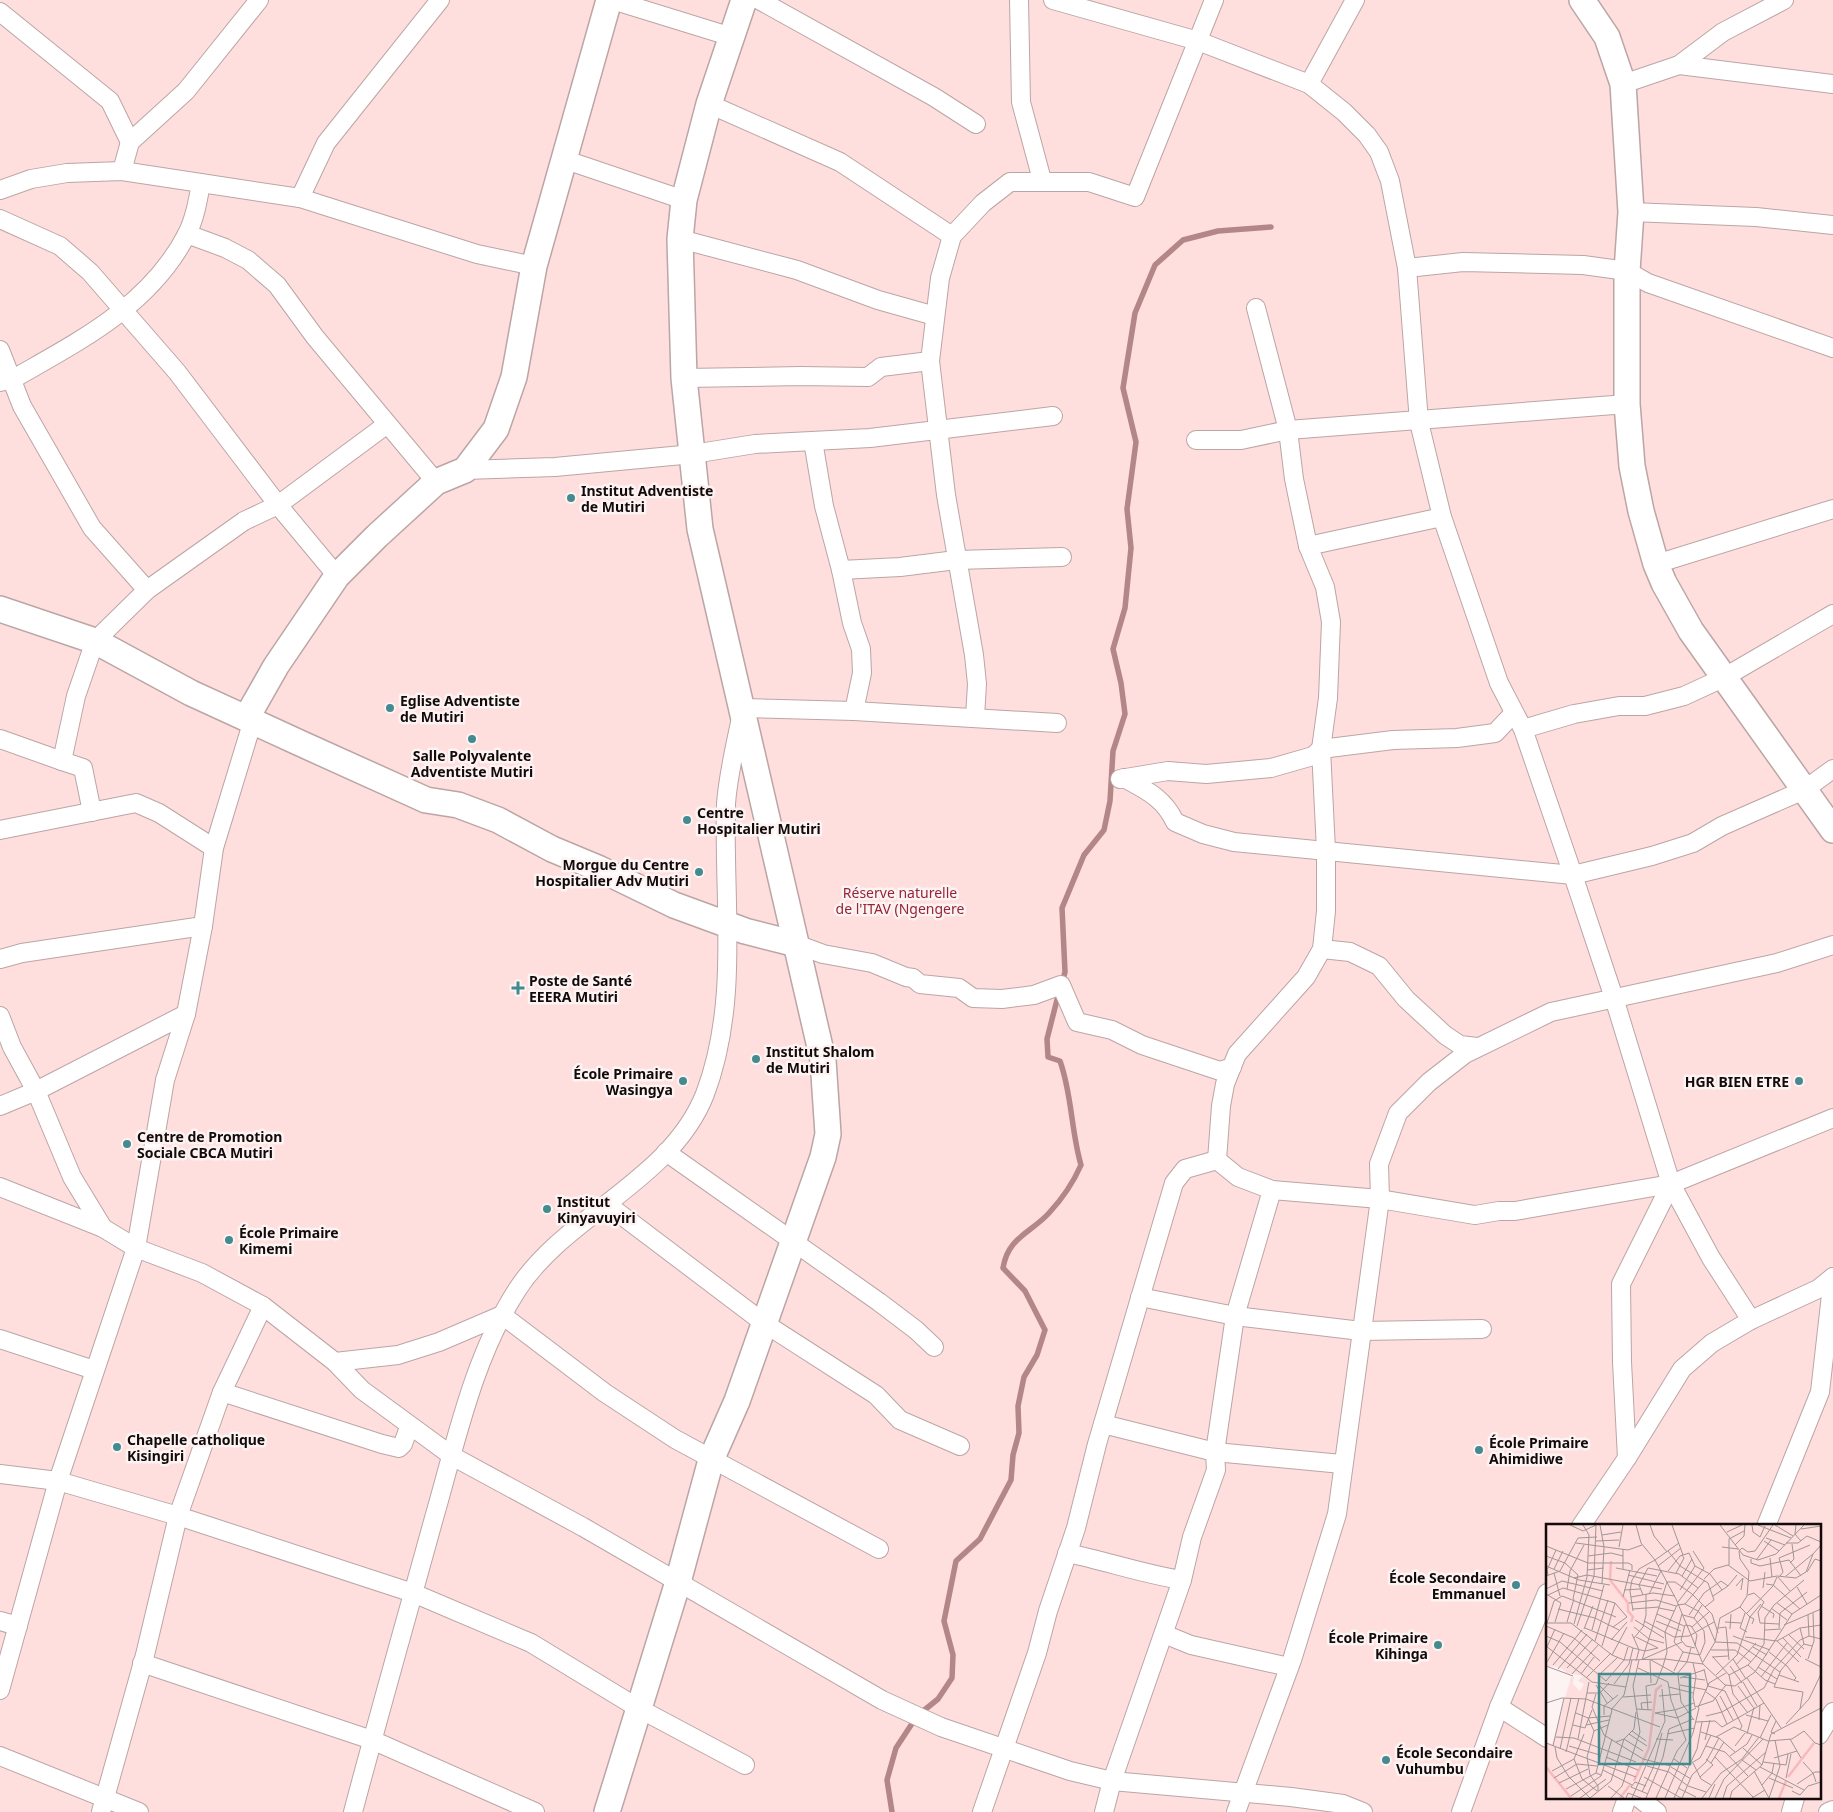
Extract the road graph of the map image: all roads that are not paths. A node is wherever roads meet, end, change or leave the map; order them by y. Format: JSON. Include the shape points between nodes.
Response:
{"nodes":[{"id":1,"x":259,"y":0,"type":"edge"},
{"id":2,"x":440,"y":0,"type":"edge"},
{"id":3,"x":611,"y":0,"type":"edge"},
{"id":4,"x":744,"y":0,"type":"edge"},
{"id":5,"x":759,"y":0,"type":"edge"},
{"id":6,"x":1019,"y":0,"type":"edge"},
{"id":7,"x":1053,"y":0,"type":"edge"},
{"id":8,"x":1214,"y":0,"type":"edge"},
{"id":9,"x":1355,"y":0,"type":"edge"},
{"id":10,"x":1582,"y":0,"type":"edge"},
{"id":11,"x":1784,"y":0,"type":"edge"},
{"id":12,"x":1100,"y":6,"type":"edge"},
{"id":13,"x":0,"y":12,"type":"edge"},
{"id":14,"x":732,"y":37,"type":"junction"},
{"id":15,"x":1198,"y":41,"type":"junction"},
{"id":16,"x":1679,"y":65,"type":"junction"},
{"id":17,"x":1309,"y":84,"type":"junction"},
{"id":18,"x":1624,"y":84,"type":"junction"},
{"id":19,"x":1833,"y":84,"type":"edge"},
{"id":20,"x":709,"y":104,"type":"junction"},
{"id":21,"x":976,"y":124,"type":"dead end"},
{"id":22,"x":130,"y":142,"type":"junction"},
{"id":23,"x":563,"y":159,"type":"junction"},
{"id":24,"x":122,"y":170,"type":"junction"},
{"id":25,"x":1042,"y":180,"type":"junction"},
{"id":26,"x":201,"y":183,"type":"junction"},
{"id":27,"x":0,"y":190,"type":"edge"},
{"id":28,"x":300,"y":198,"type":"junction"},
{"id":29,"x":684,"y":200,"type":"junction"},
{"id":30,"x":1631,"y":212,"type":"junction"},
{"id":31,"x":0,"y":219,"type":"edge"},
{"id":32,"x":1833,"y":225,"type":"edge"},
{"id":33,"x":187,"y":234,"type":"junction"},
{"id":34,"x":952,"y":236,"type":"junction"},
{"id":35,"x":680,"y":238,"type":"junction"},
{"id":36,"x":534,"y":266,"type":"junction"},
{"id":37,"x":1407,"y":268,"type":"junction"},
{"id":38,"x":1627,"y":271,"type":"junction"},
{"id":39,"x":1256,"y":308,"type":"dead end"},
{"id":40,"x":125,"y":311,"type":"junction"},
{"id":41,"x":935,"y":316,"type":"junction"},
{"id":42,"x":1833,"y":348,"type":"edge"},
{"id":43,"x":0,"y":350,"type":"edge"},
{"id":44,"x":930,"y":361,"type":"junction"},
{"id":45,"x":684,"y":378,"type":"junction"},
{"id":46,"x":6,"y":381,"type":"edge"},
{"id":47,"x":1627,"y":404,"type":"junction"},
{"id":48,"x":1053,"y":416,"type":"dead end"},
{"id":49,"x":1419,"y":422,"type":"junction"},
{"id":50,"x":386,"y":424,"type":"junction"},
{"id":51,"x":937,"y":430,"type":"junction"},
{"id":52,"x":1288,"y":430,"type":"junction"},
{"id":53,"x":1196,"y":440,"type":"dead end"},
{"id":54,"x":813,"y":441,"type":"junction"},
{"id":55,"x":693,"y":454,"type":"junction"},
{"id":56,"x":465,"y":470,"type":"junction"},
{"id":57,"x":436,"y":482,"type":"junction"},
{"id":58,"x":278,"y":505,"type":"junction"},
{"id":59,"x":1833,"y":509,"type":"edge"},
{"id":60,"x":1442,"y":517,"type":"junction"},
{"id":61,"x":1308,"y":546,"type":"junction"},
{"id":62,"x":1062,"y":557,"type":"dead end"},
{"id":63,"x":956,"y":560,"type":"junction"},
{"id":64,"x":1656,"y":564,"type":"junction"},
{"id":65,"x":841,"y":570,"type":"junction"},
{"id":66,"x":337,"y":576,"type":"junction"},
{"id":67,"x":147,"y":590,"type":"junction"},
{"id":68,"x":0,"y":609,"type":"edge"},
{"id":69,"x":1833,"y":614,"type":"edge"},
{"id":70,"x":95,"y":642,"type":"junction"},
{"id":71,"x":1722,"y":678,"type":"junction"},
{"id":72,"x":743,"y":708,"type":"junction"},
{"id":73,"x":854,"y":711,"type":"junction"},
{"id":74,"x":1514,"y":713,"type":"junction"},
{"id":75,"x":250,"y":718,"type":"junction"},
{"id":76,"x":975,"y":718,"type":"junction"},
{"id":77,"x":1057,"y":723,"type":"dead end"},
{"id":78,"x":1523,"y":729,"type":"junction"},
{"id":79,"x":0,"y":739,"type":"edge"},
{"id":80,"x":1321,"y":749,"type":"junction"},
{"id":81,"x":62,"y":761,"type":"junction"},
{"id":82,"x":1833,"y":769,"type":"edge"},
{"id":83,"x":1804,"y":790,"type":"junction"},
{"id":84,"x":92,"y":812,"type":"junction"},
{"id":85,"x":0,"y":830,"type":"edge"},
{"id":86,"x":1833,"y":830,"type":"edge"},
{"id":87,"x":214,"y":848,"type":"junction"},
{"id":88,"x":1326,"y":850,"type":"junction"},
{"id":89,"x":1573,"y":875,"type":"junction"},
{"id":90,"x":727,"y":925,"type":"junction"},
{"id":91,"x":203,"y":926,"type":"junction"},
{"id":92,"x":796,"y":944,"type":"junction"},
{"id":93,"x":1833,"y":945,"type":"edge"},
{"id":94,"x":1322,"y":948,"type":"junction"},
{"id":95,"x":0,"y":959,"type":"edge"},
{"id":96,"x":1614,"y":998,"type":"junction"},
{"id":97,"x":186,"y":1014,"type":"junction"},
{"id":98,"x":0,"y":1016,"type":"edge"},
{"id":99,"x":1477,"y":1047,"type":"junction"},
{"id":100,"x":1232,"y":1067,"type":"junction"},
{"id":101,"x":36,"y":1091,"type":"junction"},
{"id":102,"x":0,"y":1106,"type":"edge"},
{"id":103,"x":1833,"y":1118,"type":"edge"},
{"id":104,"x":666,"y":1152,"type":"junction"},
{"id":105,"x":1217,"y":1160,"type":"junction"},
{"id":106,"x":1671,"y":1184,"type":"junction"},
{"id":107,"x":0,"y":1187,"type":"edge"},
{"id":108,"x":1272,"y":1190,"type":"junction"},
{"id":109,"x":1380,"y":1199,"type":"junction"},
{"id":110,"x":608,"y":1205,"type":"junction"},
{"id":111,"x":103,"y":1228,"type":"junction"},
{"id":112,"x":793,"y":1243,"type":"junction"},
{"id":113,"x":136,"y":1248,"type":"junction"},
{"id":114,"x":1833,"y":1277,"type":"edge"},
{"id":115,"x":1140,"y":1297,"type":"junction"},
{"id":116,"x":263,"y":1306,"type":"junction"},
{"id":117,"x":502,"y":1315,"type":"junction"},
{"id":118,"x":1235,"y":1316,"type":"junction"},
{"id":119,"x":1751,"y":1320,"type":"junction"},
{"id":120,"x":764,"y":1323,"type":"junction"},
{"id":121,"x":1482,"y":1329,"type":"dead end"},
{"id":122,"x":1361,"y":1331,"type":"junction"},
{"id":123,"x":0,"y":1339,"type":"edge"},
{"id":124,"x":934,"y":1348,"type":"dead end"},
{"id":125,"x":335,"y":1362,"type":"junction"},
{"id":126,"x":94,"y":1370,"type":"junction"},
{"id":127,"x":222,"y":1392,"type":"junction"},
{"id":128,"x":1103,"y":1424,"type":"junction"},
{"id":129,"x":409,"y":1426,"type":"junction"},
{"id":130,"x":960,"y":1446,"type":"dead end"},
{"id":131,"x":1215,"y":1452,"type":"junction"},
{"id":132,"x":452,"y":1456,"type":"junction"},
{"id":133,"x":1627,"y":1458,"type":"junction"},
{"id":134,"x":711,"y":1460,"type":"junction"},
{"id":135,"x":1342,"y":1464,"type":"junction"},
{"id":136,"x":0,"y":1474,"type":"edge"},
{"id":137,"x":58,"y":1481,"type":"junction"},
{"id":138,"x":178,"y":1516,"type":"junction"},
{"id":139,"x":1582,"y":1524,"type":"edge"},
{"id":140,"x":1767,"y":1524,"type":"edge"},
{"id":141,"x":879,"y":1549,"type":"dead end"},
{"id":142,"x":1067,"y":1553,"type":"junction"},
{"id":143,"x":1182,"y":1580,"type":"junction"},
{"id":144,"x":678,"y":1582,"type":"junction"},
{"id":145,"x":413,"y":1593,"type":"junction"},
{"id":146,"x":1546,"y":1595,"type":"edge"},
{"id":147,"x":0,"y":1621,"type":"edge"},
{"id":148,"x":18,"y":1626,"type":"junction"},
{"id":149,"x":1164,"y":1634,"type":"junction"},
{"id":150,"x":142,"y":1662,"type":"junction"},
{"id":151,"x":1289,"y":1667,"type":"junction"},
{"id":152,"x":0,"y":1690,"type":"edge"},
{"id":153,"x":1500,"y":1707,"type":"junction"},
{"id":154,"x":638,"y":1708,"type":"junction"},
{"id":155,"x":1833,"y":1712,"type":"edge"},
{"id":156,"x":1820,"y":1734,"type":"edge"},
{"id":157,"x":1546,"y":1737,"type":"edge"},
{"id":158,"x":372,"y":1740,"type":"junction"},
{"id":159,"x":1003,"y":1748,"type":"junction"},
{"id":160,"x":0,"y":1756,"type":"edge"},
{"id":161,"x":745,"y":1766,"type":"dead end"},
{"id":162,"x":1112,"y":1781,"type":"junction"},
{"id":163,"x":1242,"y":1793,"type":"junction"},
{"id":164,"x":1626,"y":1800,"type":"edge"},
{"id":165,"x":1641,"y":1800,"type":"edge"},
{"id":166,"x":103,"y":1805,"type":"edge"},
{"id":167,"x":1833,"y":1810,"type":"edge"},
{"id":168,"x":139,"y":1812,"type":"edge"},
{"id":169,"x":353,"y":1812,"type":"edge"},
{"id":170,"x":535,"y":1812,"type":"edge"},
{"id":171,"x":607,"y":1812,"type":"edge"},
{"id":172,"x":982,"y":1812,"type":"edge"},
{"id":173,"x":1104,"y":1812,"type":"edge"},
{"id":174,"x":1236,"y":1812,"type":"edge"},
{"id":175,"x":1363,"y":1812,"type":"edge"},
{"id":176,"x":1461,"y":1812,"type":"edge"},
{"id":177,"x":1622,"y":1812,"type":"edge"},
{"id":178,"x":1657,"y":1812,"type":"edge"},
{"id":179,"x":1828,"y":1812,"type":"edge"}],
"edges":[{"from":1,"to":22,"type":"street","via":[[186,91]]},
{"from":2,"to":28,"type":"street","via":[[326,143]]},
{"from":3,"to":14,"type":"street"},
{"from":3,"to":23,"type":"street"},
{"from":4,"to":14,"type":"street"},
{"from":5,"to":21,"type":"street","via":[[934,97]]},
{"from":6,"to":25,"type":"street","via":[[1021,102]]},
{"from":7,"to":12,"type":"street"},
{"from":8,"to":15,"type":"street"},
{"from":9,"to":17,"type":"street"},
{"from":10,"to":18,"type":"street","via":[[1606,37]]},
{"from":11,"to":16,"type":"street","via":[[1723,32]]},
{"from":12,"to":15,"type":"street"},
{"from":13,"to":22,"type":"street","via":[[110,101]]},
{"from":14,"to":20,"type":"street"},
{"from":15,"to":17,"type":"street"},
{"from":15,"to":25,"type":"street","via":[[1135,198],[1089,182]]},
{"from":16,"to":18,"type":"street"},
{"from":16,"to":19,"type":"street"},
{"from":17,"to":37,"type":"street","via":[[1344,112],[1380,152],[1390,181]]},
{"from":18,"to":30,"type":"street"},
{"from":20,"to":29,"type":"street"},
{"from":20,"to":34,"type":"street","via":[[840,162]]},
{"from":22,"to":24,"type":"street"},
{"from":23,"to":29,"type":"street"},
{"from":23,"to":36,"type":"street"},
{"from":24,"to":26,"type":"street"},
{"from":24,"to":27,"type":"street","via":[[31,179]]},
{"from":25,"to":34,"type":"street","via":[[1010,182],[983,203]]},
{"from":26,"to":28,"type":"street"},
{"from":26,"to":33,"type":"street"},
{"from":28,"to":36,"type":"street","via":[[478,254]]},
{"from":29,"to":35,"type":"street"},
{"from":30,"to":32,"type":"street","via":[[1756,217]]},
{"from":30,"to":38,"type":"street"},
{"from":31,"to":40,"type":"street","via":[[60,246],[90,272]]},
{"from":33,"to":40,"type":"street","via":[[171,260]]},
{"from":33,"to":50,"type":"street","via":[[225,248],[263,271],[286,295],[315,337]]},
{"from":34,"to":41,"type":"street","via":[[940,278]]},
{"from":35,"to":41,"type":"street","via":[[797,270],[878,300]]},
{"from":35,"to":45,"type":"street"},
{"from":36,"to":56,"type":"street","via":[[514,377],[496,428]]},
{"from":37,"to":38,"type":"street","via":[[1463,262],[1583,265]]},
{"from":37,"to":49,"type":"street"},
{"from":38,"to":42,"type":"street","via":[[1648,283]]},
{"from":38,"to":47,"type":"street"},
{"from":39,"to":52,"type":"street"},
{"from":40,"to":46,"type":"street"},
{"from":40,"to":58,"type":"street","via":[[183,380]]},
{"from":41,"to":44,"type":"street"},
{"from":43,"to":46,"type":"street"},
{"from":44,"to":45,"type":"street","via":[[881,367],[868,377]]},
{"from":44,"to":51,"type":"street"},
{"from":45,"to":55,"type":"street"},
{"from":46,"to":67,"type":"street","via":[[92,528]]},
{"from":47,"to":49,"type":"street"},
{"from":47,"to":64,"type":"street","via":[[1632,466]]},
{"from":48,"to":51,"type":"street"},
{"from":49,"to":52,"type":"street"},
{"from":49,"to":60,"type":"street"},
{"from":50,"to":57,"type":"street"},
{"from":50,"to":58,"type":"street"},
{"from":51,"to":54,"type":"street"},
{"from":51,"to":63,"type":"street"},
{"from":52,"to":53,"type":"street","via":[[1241,440]]},
{"from":52,"to":61,"type":"street"},
{"from":54,"to":55,"type":"street","via":[[755,444]]},
{"from":54,"to":65,"type":"street","via":[[824,506]]},
{"from":55,"to":56,"type":"street","via":[[555,467]]},
{"from":55,"to":72,"type":"street","via":[[700,529]]},
{"from":56,"to":57,"type":"street"},
{"from":57,"to":66,"type":"street"},
{"from":58,"to":66,"type":"street"},
{"from":58,"to":67,"type":"street","via":[[244,521]]},
{"from":59,"to":64,"type":"street"},
{"from":60,"to":61,"type":"street"},
{"from":60,"to":74,"type":"street","via":[[1500,683]]},
{"from":61,"to":80,"type":"street","via":[[1325,587],[1331,622],[1328,698]]},
{"from":62,"to":63,"type":"street"},
{"from":63,"to":65,"type":"street"},
{"from":63,"to":76,"type":"street","via":[[974,655],[977,684]]},
{"from":64,"to":71,"type":"street","via":[[1691,631]]},
{"from":65,"to":73,"type":"street","via":[[852,623],[861,648],[862,673]]},
{"from":66,"to":75,"type":"street","via":[[276,666]]},
{"from":67,"to":70,"type":"street"},
{"from":68,"to":70,"type":"street"},
{"from":69,"to":71,"type":"street"},
{"from":70,"to":75,"type":"street","via":[[191,693]]},
{"from":70,"to":81,"type":"street","via":[[76,696]]},
{"from":71,"to":78,"type":"street","via":[[1684,696],[1645,706],[1618,706],[1574,714]]},
{"from":71,"to":83,"type":"street"},
{"from":72,"to":73,"type":"street"},
{"from":72,"to":90,"type":"street","via":[[726,801]]},
{"from":72,"to":92,"type":"street"},
{"from":73,"to":76,"type":"street"},
{"from":74,"to":78,"type":"street"},
{"from":74,"to":80,"type":"street","via":[[1494,733]]},
{"from":75,"to":87,"type":"street"},
{"from":75,"to":90,"type":"street","via":[[426,800],[477,812],[674,905]]},
{"from":76,"to":77,"type":"street"},
{"from":78,"to":89,"type":"street"},
{"from":79,"to":81,"type":"street"},
{"from":80,"to":88,"type":"street"},
{"from":80,"to":88,"type":"street","via":[[1313,756],[1271,768],[1206,774],[1168,771],[1121,778],[1155,794],[1169,808],[1175,822],[1203,834],[1234,842]]},
{"from":81,"to":84,"type":"street","via":[[83,768]]},
{"from":82,"to":83,"type":"street"},
{"from":83,"to":86,"type":"street"},
{"from":83,"to":89,"type":"street","via":[[1722,826],[1693,843]]},
{"from":84,"to":85,"type":"street"},
{"from":84,"to":87,"type":"street","via":[[136,803],[159,813]]},
{"from":87,"to":91,"type":"street"},
{"from":88,"to":89,"type":"street"},
{"from":88,"to":94,"type":"street"},
{"from":89,"to":96,"type":"street"},
{"from":90,"to":92,"type":"street"},
{"from":90,"to":104,"type":"street","via":[[724,1013],[716,1055],[704,1096],[688,1126]]},
{"from":91,"to":95,"type":"street"},
{"from":91,"to":97,"type":"street"},
{"from":92,"to":100,"type":"street","via":[[823,954],[872,963],[913,978],[920,984],[959,988],[973,998],[1034,995],[1061,985],[1077,1022],[1112,1030],[1142,1045],[1220,1071]]},
{"from":92,"to":112,"type":"street","via":[[823,1060],[828,1134]]},
{"from":93,"to":96,"type":"street","via":[[1777,963]]},
{"from":94,"to":99,"type":"street","via":[[1350,952],[1380,966],[1406,999],[1445,1035],[1460,1045]]},
{"from":94,"to":100,"type":"street","via":[[1306,977],[1237,1054]]},
{"from":96,"to":99,"type":"street","via":[[1551,1012]]},
{"from":96,"to":106,"type":"street"},
{"from":97,"to":101,"type":"street"},
{"from":97,"to":113,"type":"street","via":[[165,1080]]},
{"from":98,"to":101,"type":"street","via":[[12,1047]]},
{"from":99,"to":109,"type":"street","via":[[1429,1082],[1398,1113],[1379,1164]]},
{"from":100,"to":105,"type":"street","via":[[1221,1106]]},
{"from":101,"to":102,"type":"street"},
{"from":101,"to":111,"type":"street","via":[[72,1176]]},
{"from":103,"to":106,"type":"street"},
{"from":104,"to":110,"type":"street"},
{"from":104,"to":112,"type":"street"},
{"from":105,"to":108,"type":"street","via":[[1238,1176]]},
{"from":105,"to":115,"type":"street","via":[[1185,1169],[1174,1183]]},
{"from":106,"to":109,"type":"street","via":[[1475,1215]]},
{"from":106,"to":119,"type":"street","via":[[1711,1258]]},
{"from":106,"to":133,"type":"street","via":[[1621,1284]]},
{"from":107,"to":111,"type":"street"},
{"from":108,"to":109,"type":"street"},
{"from":108,"to":118,"type":"street"},
{"from":109,"to":122,"type":"street"},
{"from":110,"to":117,"type":"street","via":[[538,1261]]},
{"from":110,"to":120,"type":"street"},
{"from":111,"to":113,"type":"street"},
{"from":112,"to":120,"type":"street"},
{"from":112,"to":124,"type":"street","via":[[887,1307]]},
{"from":113,"to":116,"type":"street","via":[[202,1273]]},
{"from":113,"to":126,"type":"street"},
{"from":114,"to":119,"type":"street","via":[[1818,1289]]},
{"from":114,"to":140,"type":"street","via":[[1820,1392]]},
{"from":115,"to":118,"type":"street"},
{"from":115,"to":128,"type":"street"},
{"from":116,"to":125,"type":"street"},
{"from":116,"to":127,"type":"street"},
{"from":117,"to":125,"type":"street","via":[[398,1356]]},
{"from":117,"to":132,"type":"street","via":[[471,1390]]},
{"from":117,"to":134,"type":"street","via":[[604,1393]]},
{"from":118,"to":122,"type":"street"},
{"from":118,"to":131,"type":"street"},
{"from":119,"to":133,"type":"street","via":[[1712,1343],[1682,1369]]},
{"from":120,"to":130,"type":"street","via":[[876,1395],[900,1420]]},
{"from":120,"to":134,"type":"street","via":[[737,1401]]},
{"from":121,"to":122,"type":"street"},
{"from":122,"to":135,"type":"street"},
{"from":123,"to":126,"type":"street"},
{"from":125,"to":129,"type":"street","via":[[362,1390]]},
{"from":126,"to":137,"type":"street"},
{"from":127,"to":129,"type":"street","via":[[399,1448]]},
{"from":127,"to":138,"type":"street"},
{"from":128,"to":131,"type":"street"},
{"from":128,"to":142,"type":"street"},
{"from":129,"to":132,"type":"street"},
{"from":131,"to":135,"type":"street"},
{"from":131,"to":143,"type":"street","via":[[1216,1470],[1192,1538]]},
{"from":132,"to":144,"type":"street"},
{"from":132,"to":145,"type":"street"},
{"from":133,"to":139,"type":"street"},
{"from":134,"to":141,"type":"street"},
{"from":134,"to":144,"type":"street"},
{"from":135,"to":151,"type":"street","via":[[1337,1514]]},
{"from":136,"to":137,"type":"street"},
{"from":137,"to":138,"type":"street"},
{"from":137,"to":148,"type":"street"},
{"from":138,"to":145,"type":"street"},
{"from":138,"to":150,"type":"street"},
{"from":142,"to":143,"type":"street","via":[[1110,1562],[1152,1576]]},
{"from":142,"to":159,"type":"street","via":[[1037,1653]]},
{"from":143,"to":149,"type":"street"},
{"from":144,"to":154,"type":"street"},
{"from":144,"to":159,"type":"street","via":[[882,1700],[941,1727]]},
{"from":145,"to":154,"type":"street","via":[[531,1643]]},
{"from":145,"to":158,"type":"street"},
{"from":146,"to":153,"type":"street"},
{"from":147,"to":148,"type":"street"},
{"from":148,"to":152,"type":"street"},
{"from":149,"to":151,"type":"street","via":[[1191,1645]]},
{"from":149,"to":162,"type":"street"},
{"from":150,"to":158,"type":"street"},
{"from":150,"to":166,"type":"street"},
{"from":151,"to":163,"type":"street"},
{"from":153,"to":157,"type":"street"},
{"from":153,"to":176,"type":"street"},
{"from":154,"to":161,"type":"street"},
{"from":154,"to":171,"type":"street"},
{"from":155,"to":156,"type":"street"},
{"from":158,"to":169,"type":"street"},
{"from":158,"to":170,"type":"street"},
{"from":159,"to":162,"type":"street","via":[[1070,1771]]},
{"from":159,"to":172,"type":"street"},
{"from":160,"to":166,"type":"street"},
{"from":162,"to":163,"type":"street"},
{"from":162,"to":173,"type":"street"},
{"from":163,"to":174,"type":"street"},
{"from":163,"to":175,"type":"street","via":[[1343,1804]]},
{"from":164,"to":177,"type":"street"},
{"from":165,"to":178,"type":"street"},
{"from":166,"to":168,"type":"street"},
{"from":167,"to":179,"type":"street"}]}
